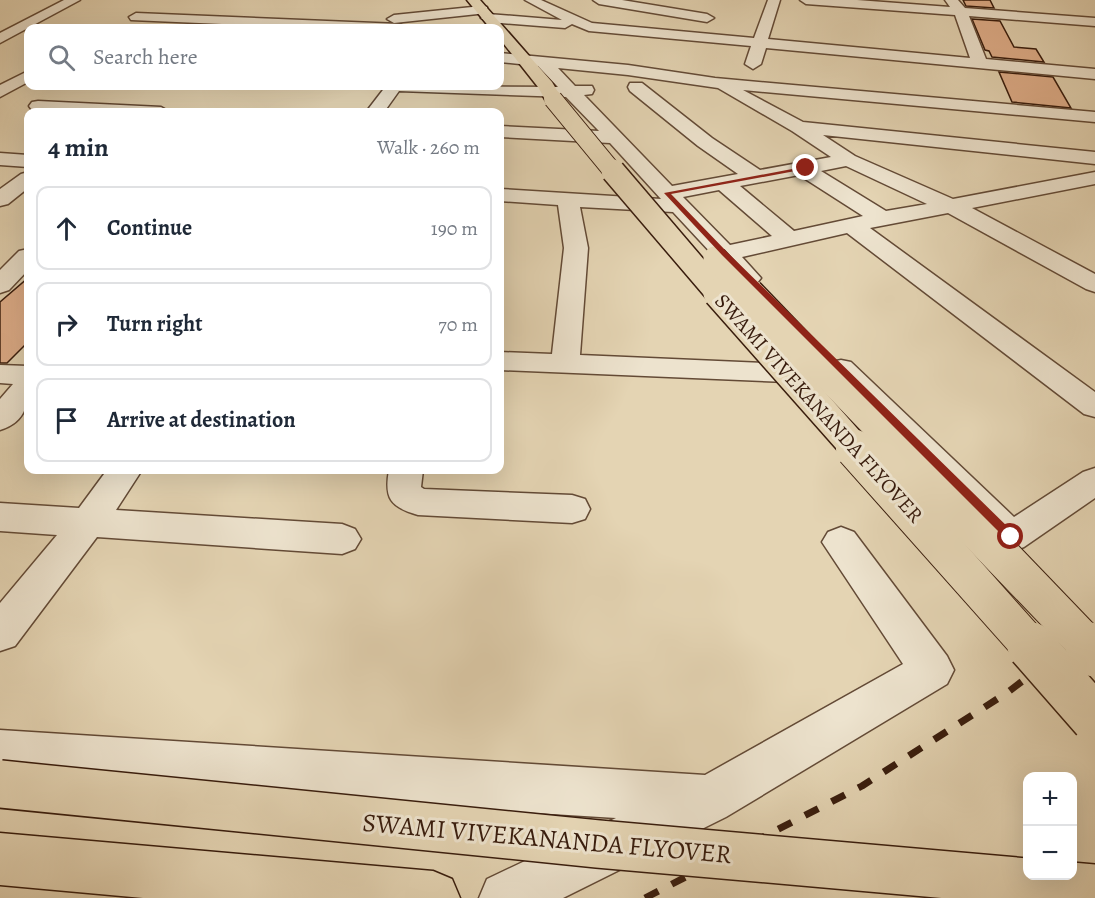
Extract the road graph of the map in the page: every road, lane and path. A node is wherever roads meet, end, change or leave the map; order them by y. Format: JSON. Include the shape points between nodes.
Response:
{"nodes":[{"id":1,"x":74,"y":0,"type":"edge"},
{"id":2,"x":531,"y":0,"type":"edge"},
{"id":3,"x":599,"y":0,"type":"edge"},
{"id":4,"x":692,"y":0,"type":"edge"},
{"id":5,"x":774,"y":0,"type":"edge"},
{"id":6,"x":806,"y":0,"type":"edge"},
{"id":7,"x":1019,"y":0,"type":"edge"},
{"id":8,"x":632,"y":3,"type":"edge"},
{"id":9,"x":852,"y":3,"type":"junction"},
{"id":10,"x":892,"y":3,"type":"edge"},
{"id":11,"x":162,"y":4,"type":"dead end"},
{"id":12,"x":955,"y":5,"type":"edge"},
{"id":13,"x":259,"y":8,"type":"dead end"},
{"id":14,"x":684,"y":15,"type":"junction"},
{"id":15,"x":1028,"y":15,"type":"junction"},
{"id":16,"x":43,"y":16,"type":"junction"},
{"id":17,"x":71,"y":17,"type":"dead end"},
{"id":18,"x":488,"y":18,"type":"edge"},
{"id":19,"x":239,"y":20,"type":"junction"},
{"id":20,"x":719,"y":20,"type":"dead end"},
{"id":21,"x":396,"y":21,"type":"edge"},
{"id":22,"x":898,"y":22,"type":"dead end"},
{"id":23,"x":1095,"y":22,"type":"edge"},
{"id":24,"x":28,"y":24,"type":"edge"},
{"id":25,"x":232,"y":24,"type":"edge"},
{"id":26,"x":24,"y":26,"type":"edge"},
{"id":27,"x":587,"y":26,"type":"junction"},
{"id":28,"x":796,"y":31,"type":"dead end"},
{"id":29,"x":504,"y":33,"type":"edge"},
{"id":30,"x":1039,"y":34,"type":"dead end"},
{"id":31,"x":0,"y":39,"type":"edge"},
{"id":32,"x":24,"y":40,"type":"edge"},
{"id":33,"x":914,"y":42,"type":"dead end"},
{"id":34,"x":760,"y":44,"type":"junction"},
{"id":35,"x":1050,"y":52,"type":"dead end"},
{"id":36,"x":504,"y":58,"type":"edge"},
{"id":37,"x":534,"y":60,"type":"junction"},
{"id":38,"x":980,"y":64,"type":"junction"},
{"id":39,"x":628,"y":70,"type":"junction"},
{"id":40,"x":1060,"y":71,"type":"junction"},
{"id":41,"x":1095,"y":74,"type":"edge"},
{"id":42,"x":24,"y":78,"type":"edge"},
{"id":43,"x":693,"y":80,"type":"junction"},
{"id":44,"x":715,"y":83,"type":"junction"},
{"id":45,"x":747,"y":84,"type":"junction"},
{"id":46,"x":636,"y":87,"type":"junction"},
{"id":47,"x":391,"y":90,"type":"edge"},
{"id":48,"x":489,"y":90,"type":"edge"},
{"id":49,"x":0,"y":92,"type":"edge"},
{"id":50,"x":143,"y":92,"type":"dead end"},
{"id":51,"x":560,"y":93,"type":"junction"},
{"id":52,"x":38,"y":106,"type":"dead end"},
{"id":53,"x":70,"y":108,"type":"edge"},
{"id":54,"x":123,"y":108,"type":"edge"},
{"id":55,"x":378,"y":108,"type":"edge"},
{"id":56,"x":1095,"y":117,"type":"edge"},
{"id":57,"x":799,"y":127,"type":"junction"},
{"id":58,"x":505,"y":138,"type":"edge"},
{"id":59,"x":616,"y":138,"type":"junction"},
{"id":60,"x":951,"y":141,"type":"junction"},
{"id":61,"x":1095,"y":158,"type":"edge"},
{"id":62,"x":0,"y":159,"type":"edge"},
{"id":63,"x":848,"y":160,"type":"junction"},
{"id":64,"x":24,"y":161,"type":"edge"},
{"id":65,"x":801,"y":168,"type":"junction"},
{"id":66,"x":755,"y":177,"type":"junction"},
{"id":67,"x":1095,"y":178,"type":"edge"},
{"id":68,"x":24,"y":181,"type":"edge"},
{"id":69,"x":722,"y":182,"type":"junction"},
{"id":70,"x":1053,"y":186,"type":"junction"},
{"id":71,"x":504,"y":195,"type":"edge"},
{"id":72,"x":0,"y":199,"type":"edge"},
{"id":73,"x":673,"y":199,"type":"junction"},
{"id":74,"x":1084,"y":199,"type":"dead end"},
{"id":75,"x":568,"y":201,"type":"junction"},
{"id":76,"x":953,"y":207,"type":"junction"},
{"id":77,"x":883,"y":219,"type":"junction"},
{"id":78,"x":851,"y":225,"type":"junction"},
{"id":79,"x":791,"y":240,"type":"junction"},
{"id":80,"x":724,"y":254,"type":"junction"},
{"id":81,"x":20,"y":261,"type":"edge"},
{"id":82,"x":1095,"y":284,"type":"edge"},
{"id":83,"x":0,"y":285,"type":"edge"},
{"id":84,"x":504,"y":361,"type":"edge"},
{"id":85,"x":565,"y":365,"type":"junction"},
{"id":86,"x":0,"y":374,"type":"edge"},
{"id":87,"x":24,"y":375,"type":"edge"},
{"id":88,"x":848,"y":376,"type":"junction"},
{"id":89,"x":24,"y":391,"type":"edge"},
{"id":90,"x":1095,"y":407,"type":"edge"},
{"id":91,"x":0,"y":419,"type":"edge"},
{"id":92,"x":122,"y":474,"type":"edge"},
{"id":93,"x":405,"y":474,"type":"edge"},
{"id":94,"x":1095,"y":481,"type":"edge"},
{"id":95,"x":572,"y":509,"type":"dead end"},
{"id":96,"x":0,"y":517,"type":"edge"},
{"id":97,"x":87,"y":524,"type":"junction"},
{"id":98,"x":342,"y":539,"type":"dead end"},
{"id":99,"x":841,"y":542,"type":"dead end"},
{"id":100,"x":0,"y":633,"type":"edge"},
{"id":101,"x":1095,"y":653,"type":"edge"},
{"id":102,"x":1095,"y":719,"type":"edge"},
{"id":103,"x":0,"y":753,"type":"edge"},
{"id":104,"x":0,"y":784,"type":"edge"},
{"id":105,"x":709,"y":800,"type":"junction"},
{"id":106,"x":0,"y":858,"type":"edge"},
{"id":107,"x":1095,"y":888,"type":"edge"},
{"id":108,"x":433,"y":898,"type":"edge"},
{"id":109,"x":506,"y":898,"type":"edge"}],
"edges":[{"from":1,"to":16,"type":"street"},
{"from":2,"to":27,"type":"street"},
{"from":3,"to":8,"type":"street"},
{"from":4,"to":14,"type":"street"},
{"from":5,"to":34,"type":"street"},
{"from":6,"to":9,"type":"street"},
{"from":7,"to":15,"type":"street"},
{"from":8,"to":14,"type":"street"},
{"from":9,"to":10,"type":"street"},
{"from":9,"to":22,"type":"street","via":[[854,18]]},
{"from":10,"to":12,"type":"street"},
{"from":11,"to":19,"type":"street","via":[[130,20]]},
{"from":12,"to":15,"type":"street"},
{"from":12,"to":38,"type":"street","via":[[968,46]]},
{"from":13,"to":19,"type":"street"},
{"from":14,"to":20,"type":"street"},
{"from":15,"to":23,"type":"street"},
{"from":15,"to":30,"type":"street"},
{"from":16,"to":17,"type":"street"},
{"from":16,"to":24,"type":"street"},
{"from":18,"to":21,"type":"street"},
{"from":18,"to":27,"type":"street"},
{"from":19,"to":21,"type":"street"},
{"from":19,"to":25,"type":"street"},
{"from":26,"to":31,"type":"street"},
{"from":27,"to":34,"type":"street"},
{"from":27,"to":39,"type":"street"},
{"from":28,"to":33,"type":"street"},
{"from":29,"to":37,"type":"main road"},
{"from":31,"to":32,"type":"street"},
{"from":34,"to":38,"type":"street"},
{"from":34,"to":45,"type":"street","via":[[748,60]]},
{"from":35,"to":40,"type":"street"},
{"from":36,"to":37,"type":"street"},
{"from":37,"to":39,"type":"street"},
{"from":37,"to":51,"type":"street"},
{"from":37,"to":51,"type":"main road"},
{"from":38,"to":40,"type":"street"},
{"from":39,"to":43,"type":"street"},
{"from":40,"to":41,"type":"street"},
{"from":42,"to":49,"type":"street"},
{"from":43,"to":44,"type":"street"},
{"from":43,"to":46,"type":"street"},
{"from":44,"to":45,"type":"street"},
{"from":44,"to":57,"type":"street"},
{"from":45,"to":56,"type":"street"},
{"from":46,"to":51,"type":"street"},
{"from":46,"to":66,"type":"street"},
{"from":47,"to":55,"type":"street"},
{"from":48,"to":51,"type":"street"},
{"from":50,"to":54,"type":"street"},
{"from":51,"to":59,"type":"street"},
{"from":51,"to":101,"type":"main road","name":"SWAMI VIVEKANANDA FLYOVER","bridge":true},
{"from":51,"to":102,"type":"main road","name":"SWAMI VIVEKANANDA FLYOVER","bridge":true,"via":[[675,244]]},
{"from":52,"to":53,"type":"street"},
{"from":57,"to":60,"type":"street"},
{"from":57,"to":63,"type":"street"},
{"from":58,"to":59,"type":"street"},
{"from":59,"to":73,"type":"street"},
{"from":60,"to":61,"type":"street"},
{"from":60,"to":70,"type":"street"},
{"from":62,"to":64,"type":"street"},
{"from":63,"to":65,"type":"street"},
{"from":63,"to":76,"type":"street"},
{"from":65,"to":66,"type":"street"},
{"from":65,"to":77,"type":"street"},
{"from":66,"to":69,"type":"street"},
{"from":67,"to":70,"type":"street"},
{"from":68,"to":72,"type":"street"},
{"from":69,"to":73,"type":"street"},
{"from":69,"to":79,"type":"street"},
{"from":70,"to":74,"type":"street"},
{"from":70,"to":76,"type":"street"},
{"from":71,"to":75,"type":"street"},
{"from":73,"to":75,"type":"street"},
{"from":73,"to":80,"type":"street"},
{"from":75,"to":85,"type":"street","via":[[576,248]]},
{"from":76,"to":77,"type":"street"},
{"from":76,"to":82,"type":"street"},
{"from":77,"to":78,"type":"street"},
{"from":78,"to":79,"type":"street"},
{"from":78,"to":90,"type":"street"},
{"from":79,"to":80,"type":"street"},
{"from":80,"to":88,"type":"street"},
{"from":81,"to":83,"type":"street"},
{"from":84,"to":85,"type":"street"},
{"from":85,"to":88,"type":"street"},
{"from":86,"to":87,"type":"street"},
{"from":88,"to":94,"type":"street","via":[[1011,537]]},
{"from":89,"to":91,"type":"street"},
{"from":92,"to":97,"type":"street"},
{"from":93,"to":95,"type":"street","via":[[403,489],[418,502]]},
{"from":96,"to":97,"type":"street"},
{"from":97,"to":98,"type":"street"},
{"from":97,"to":100,"type":"street"},
{"from":99,"to":105,"type":"street","via":[[932,670]]},
{"from":103,"to":105,"type":"street"},
{"from":104,"to":107,"type":"main road","name":"SWAMI VIVEKANANDA FLYOVER","bridge":true,"via":[[598,844]]},
{"from":105,"to":109,"type":"street"},
{"from":106,"to":108,"type":"main road"}]}
